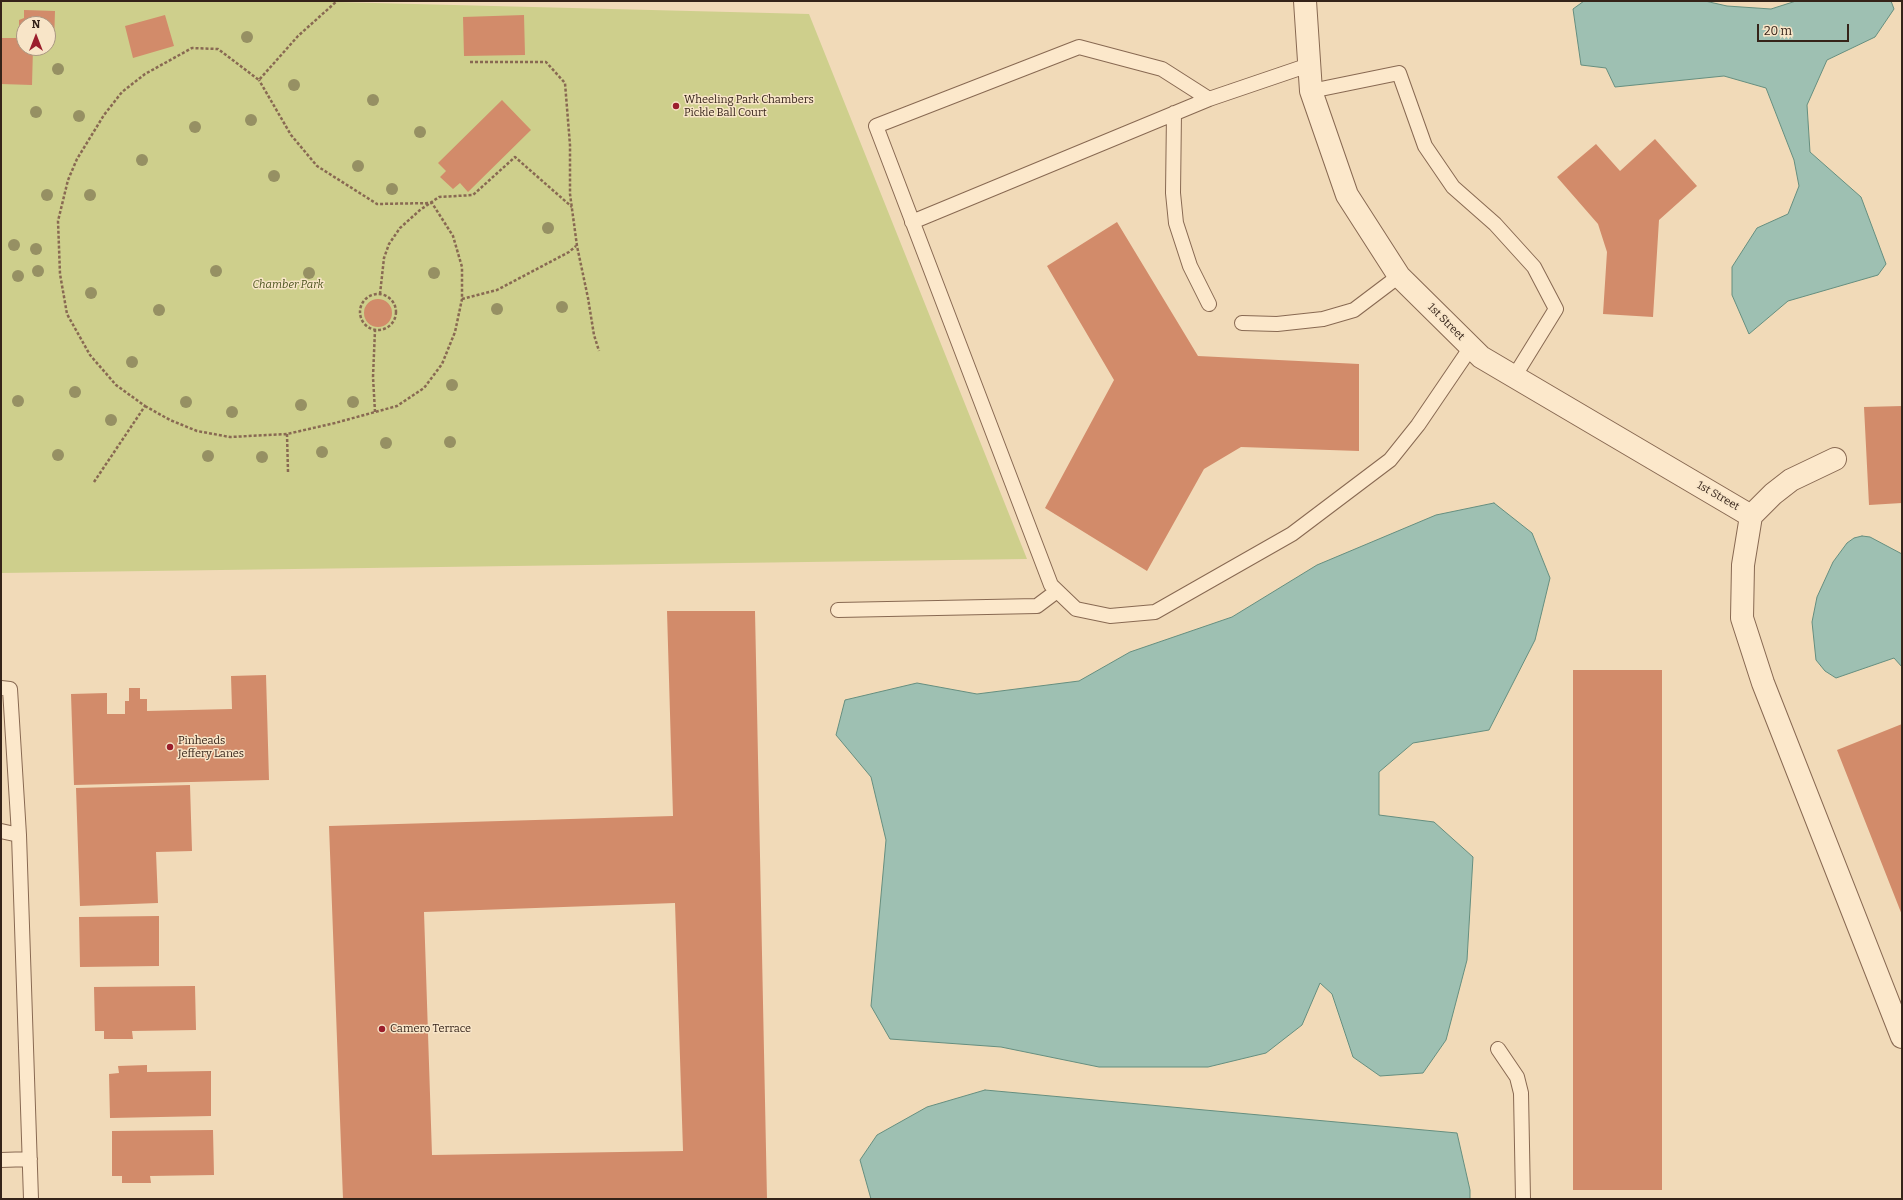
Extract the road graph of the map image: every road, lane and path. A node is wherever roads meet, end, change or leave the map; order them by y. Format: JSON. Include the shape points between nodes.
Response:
{"nodes":[{"id":1,"x":337,"y":1,"type":"edge"},
{"id":2,"x":1306,"y":1,"type":"edge"},
{"id":3,"x":470,"y":62,"type":"dead end"},
{"id":4,"x":1310,"y":64,"type":"junction"},
{"id":5,"x":259,"y":80,"type":"junction"},
{"id":6,"x":1311,"y":91,"type":"junction"},
{"id":7,"x":1209,"y":99,"type":"junction"},
{"id":8,"x":1174,"y":114,"type":"junction"},
{"id":9,"x":432,"y":203,"type":"junction"},
{"id":10,"x":572,"y":207,"type":"junction"},
{"id":11,"x":912,"y":222,"type":"junction"},
{"id":12,"x":577,"y":246,"type":"junction"},
{"id":13,"x":1399,"y":276,"type":"junction"},
{"id":14,"x":380,"y":294,"type":"junction"},
{"id":15,"x":462,"y":299,"type":"junction"},
{"id":16,"x":1209,"y":304,"type":"dead end"},
{"id":17,"x":1242,"y":323,"type":"dead end"},
{"id":18,"x":375,"y":330,"type":"junction"},
{"id":19,"x":1471,"y":347,"type":"junction"},
{"id":20,"x":599,"y":351,"type":"dead end"},
{"id":21,"x":1514,"y":377,"type":"junction"},
{"id":22,"x":145,"y":406,"type":"junction"},
{"id":23,"x":375,"y":412,"type":"junction"},
{"id":24,"x":287,"y":434,"type":"junction"},
{"id":25,"x":1835,"y":459,"type":"dead end"},
{"id":26,"x":288,"y":472,"type":"dead end"},
{"id":27,"x":94,"y":482,"type":"dead end"},
{"id":28,"x":1751,"y":516,"type":"junction"},
{"id":29,"x":1057,"y":591,"type":"junction"},
{"id":30,"x":838,"y":610,"type":"dead end"},
{"id":31,"x":1,"y":688,"type":"edge"},
{"id":32,"x":1,"y":831,"type":"edge"},
{"id":33,"x":19,"y":835,"type":"junction"},
{"id":34,"x":1902,"y":1037,"type":"edge"},
{"id":35,"x":1498,"y":1049,"type":"dead end"},
{"id":36,"x":30,"y":1159,"type":"junction"},
{"id":37,"x":1,"y":1160,"type":"edge"},
{"id":38,"x":32,"y":1199,"type":"edge"},
{"id":39,"x":1523,"y":1199,"type":"edge"}],
"edges":[{"from":1,"to":5,"type":"path","via":[[298,36]]},
{"from":2,"to":4,"type":"street","name":"1st Street"},
{"from":3,"to":10,"type":"path","via":[[546,62],[565,83]]},
{"from":4,"to":6,"type":"street","name":"1st Street"},
{"from":4,"to":7,"type":"lane"},
{"from":5,"to":9,"type":"path","via":[[291,135],[317,166],[377,204]]},
{"from":5,"to":22,"type":"path","via":[[218,49],[192,48],[145,74],[122,92],[100,121],[68,180],[58,221],[60,274],[67,314],[90,355],[116,385]]},
{"from":6,"to":13,"type":"street","name":"1st Street","via":[[1347,195]]},
{"from":6,"to":21,"type":"lane","via":[[1399,73],[1425,146],[1453,187],[1495,224],[1534,268],[1556,309]]},
{"from":7,"to":8,"type":"lane"},
{"from":7,"to":11,"type":"lane","via":[[1162,69],[1080,47],[876,126]]},
{"from":8,"to":11,"type":"lane"},
{"from":8,"to":16,"type":"lane","via":[[1173,192],[1176,223],[1190,266]]},
{"from":9,"to":10,"type":"path","via":[[439,197],[473,195],[515,157]]},
{"from":9,"to":14,"type":"path","via":[[400,228],[389,244],[384,258]]},
{"from":9,"to":15,"type":"path","via":[[453,236],[462,267]]},
{"from":10,"to":12,"type":"path"},
{"from":11,"to":29,"type":"lane","via":[[1051,585]]},
{"from":12,"to":15,"type":"path","via":[[497,290]]},
{"from":12,"to":20,"type":"path"},
{"from":13,"to":17,"type":"lane","via":[[1348,312],[1323,319],[1277,324]]},
{"from":13,"to":19,"type":"street","name":"1st Street"},
{"from":14,"to":18,"type":"path","via":[[365,300],[360,310],[360,316],[366,326]]},
{"from":14,"to":18,"type":"path","via":[[393,302],[397,312],[391,326]]},
{"from":15,"to":23,"type":"path","via":[[455,332],[442,364],[424,388],[397,406]]},
{"from":18,"to":23,"type":"path"},
{"from":19,"to":21,"type":"street","name":"1st Street","via":[[1481,357]]},
{"from":19,"to":29,"type":"lane","via":[[1418,425],[1390,460],[1292,534],[1155,612],[1110,616],[1076,609]]},
{"from":21,"to":28,"type":"street","name":"1st Street"},
{"from":22,"to":24,"type":"path","via":[[197,431],[230,437]]},
{"from":22,"to":27,"type":"path"},
{"from":23,"to":24,"type":"path"},
{"from":24,"to":26,"type":"path"},
{"from":25,"to":28,"type":"street","via":[[1791,480],[1772,494]]},
{"from":28,"to":34,"type":"street","via":[[1742,565],[1742,618],[1763,683]]},
{"from":29,"to":30,"type":"lane","via":[[1037,606]]},
{"from":31,"to":33,"type":"lane","via":[[10,689]]},
{"from":32,"to":33,"type":"lane"},
{"from":33,"to":36,"type":"lane"},
{"from":35,"to":39,"type":"lane","via":[[1517,1077],[1521,1093]]},
{"from":36,"to":37,"type":"lane"},
{"from":36,"to":38,"type":"lane"}]}
